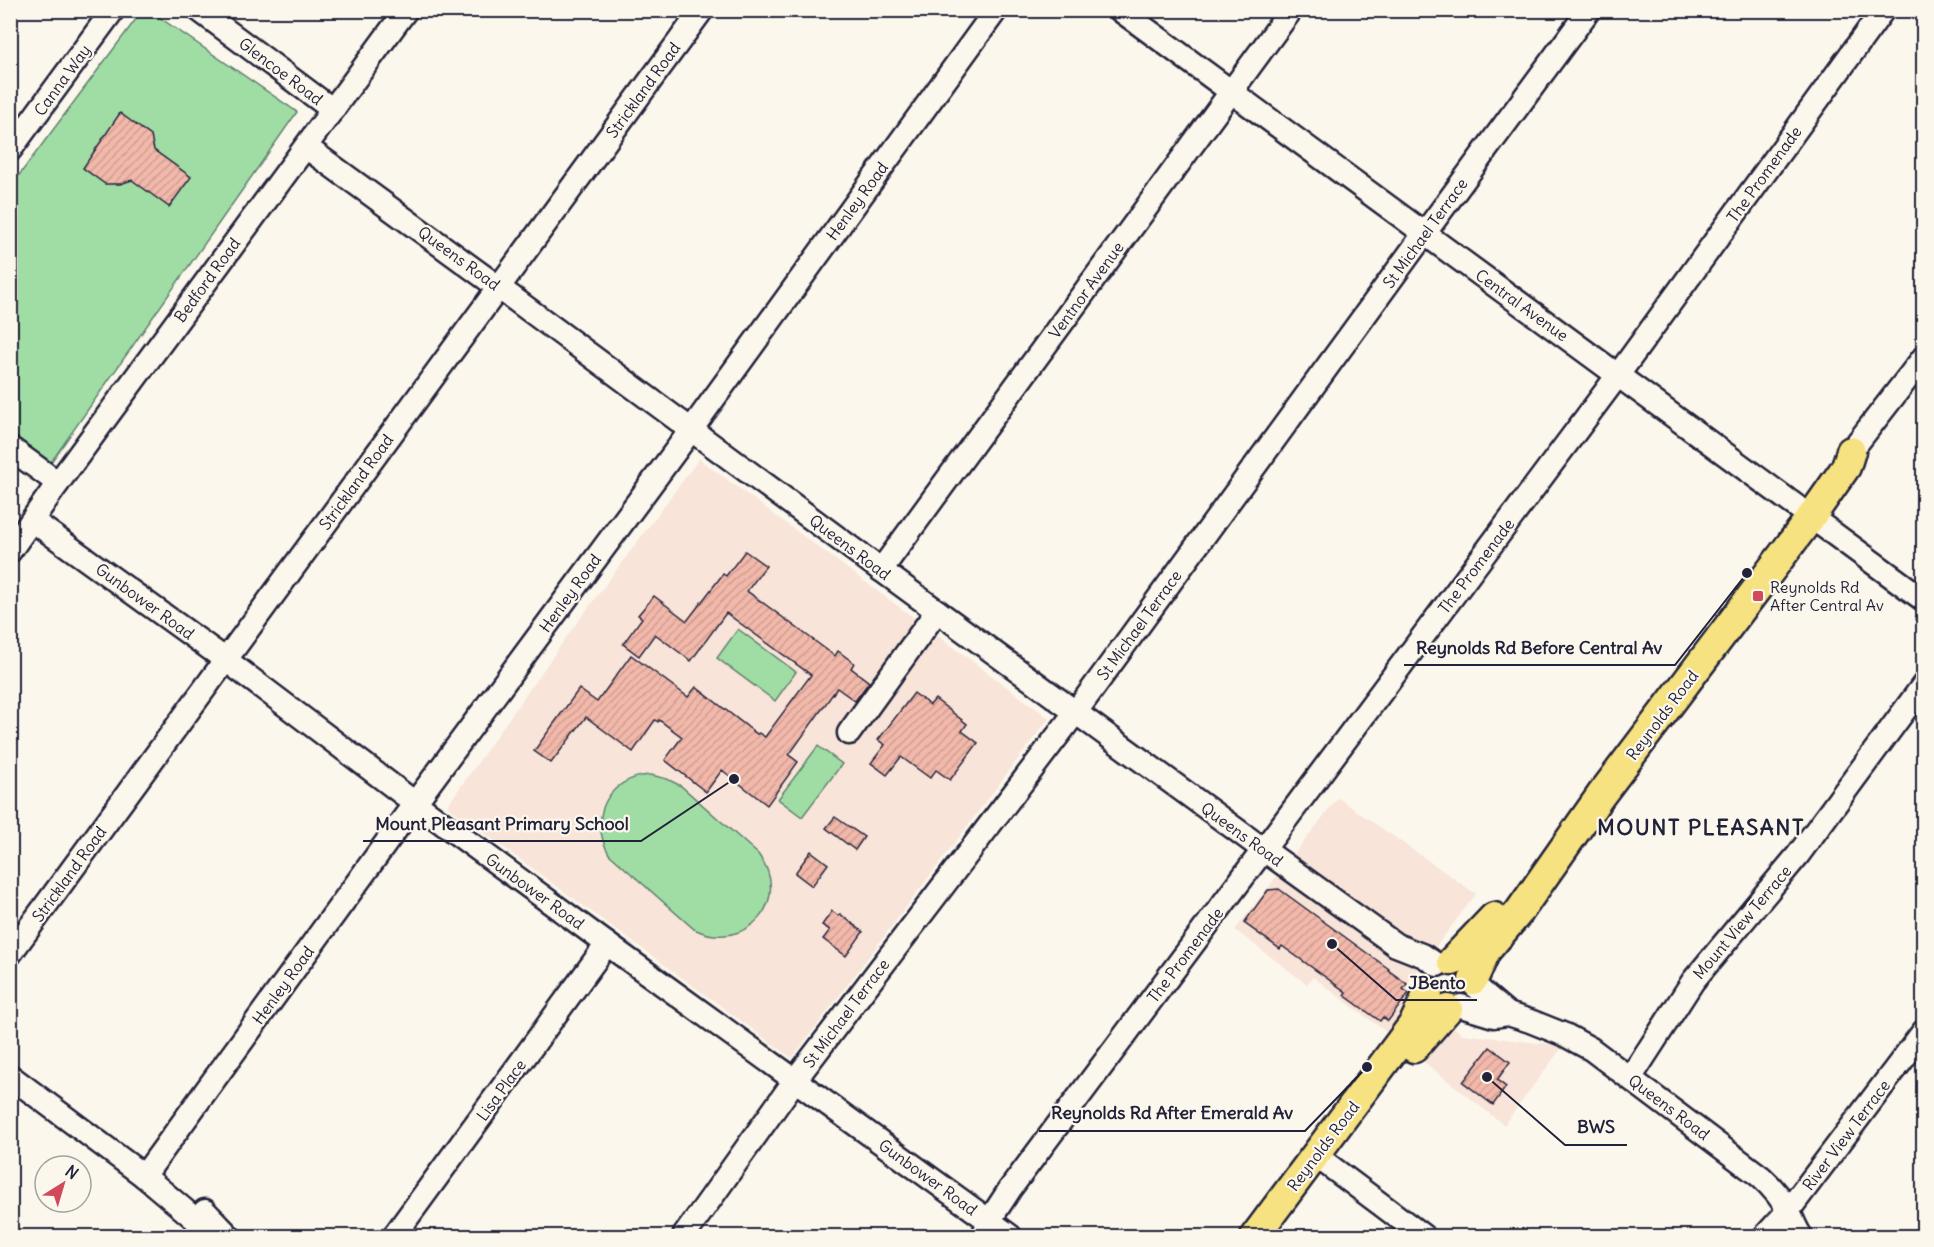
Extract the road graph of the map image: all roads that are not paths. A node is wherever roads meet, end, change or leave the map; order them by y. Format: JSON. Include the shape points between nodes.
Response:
{"nodes":[{"id":1,"x":113,"y":10,"type":"edge"},
{"id":2,"x":199,"y":10,"type":"edge"},
{"id":3,"x":406,"y":10,"type":"edge"},
{"id":4,"x":702,"y":10,"type":"edge"},
{"id":5,"x":996,"y":10,"type":"edge"},
{"id":6,"x":1120,"y":10,"type":"edge"},
{"id":7,"x":1291,"y":10,"type":"edge"},
{"id":8,"x":1589,"y":10,"type":"edge"},
{"id":9,"x":1883,"y":10,"type":"edge"},
{"id":10,"x":1231,"y":92,"type":"junction"},
{"id":11,"x":333,"y":110,"type":"junction"},
{"id":12,"x":306,"y":147,"type":"junction"},
{"id":13,"x":10,"y":150,"type":"edge"},
{"id":14,"x":1424,"y":234,"type":"junction"},
{"id":15,"x":498,"y":287,"type":"junction"},
{"id":16,"x":1923,"y":357,"type":"edge"},
{"id":17,"x":1618,"y":375,"type":"junction"},
{"id":18,"x":692,"y":430,"type":"junction"},
{"id":19,"x":10,"y":448,"type":"edge"},
{"id":20,"x":1851,"y":451,"type":"joint"},
{"id":21,"x":58,"y":483,"type":"junction"},
{"id":22,"x":1806,"y":513,"type":"junction"},
{"id":23,"x":33,"y":520,"type":"junction"},
{"id":24,"x":10,"y":551,"type":"edge"},
{"id":25,"x":881,"y":570,"type":"junction"},
{"id":26,"x":1923,"y":600,"type":"edge"},
{"id":27,"x":937,"y":611,"type":"junction"},
{"id":28,"x":226,"y":660,"type":"junction"},
{"id":29,"x":1923,"y":684,"type":"edge"},
{"id":30,"x":1075,"y":713,"type":"junction"},
{"id":31,"x":849,"y":733,"type":"dead end"},
{"id":32,"x":416,"y":803,"type":"junction"},
{"id":33,"x":1264,"y":850,"type":"junction"},
{"id":34,"x":607,"y":944,"type":"junction"},
{"id":35,"x":10,"y":954,"type":"edge"},
{"id":36,"x":1450,"y":985,"type":"junction"},
{"id":37,"x":1923,"y":1031,"type":"edge"},
{"id":38,"x":10,"y":1076,"type":"edge"},
{"id":39,"x":1631,"y":1077,"type":"junction"},
{"id":40,"x":795,"y":1080,"type":"junction"},
{"id":41,"x":1320,"y":1159,"type":"junction"},
{"id":42,"x":144,"y":1176,"type":"junction"},
{"id":43,"x":1291,"y":1199,"type":"junction"},
{"id":44,"x":1788,"y":1211,"type":"junction"},
{"id":45,"x":986,"y":1229,"type":"edge"},
{"id":46,"x":210,"y":1236,"type":"edge"},
{"id":47,"x":229,"y":1236,"type":"edge"},
{"id":48,"x":394,"y":1236,"type":"edge"},
{"id":49,"x":684,"y":1236,"type":"edge"},
{"id":50,"x":1010,"y":1236,"type":"edge"},
{"id":51,"x":1255,"y":1236,"type":"edge"},
{"id":52,"x":1271,"y":1236,"type":"edge"},
{"id":53,"x":1423,"y":1236,"type":"edge"},
{"id":54,"x":1765,"y":1236,"type":"edge"},
{"id":55,"x":1801,"y":1236,"type":"edge"}],
"edges":[{"from":1,"to":13,"type":"street","name":"Canna Way"},
{"from":2,"to":11,"type":"street","name":"Glencoe Road"},
{"from":3,"to":11,"type":"street","name":"Bedford Road"},
{"from":4,"to":15,"type":"street","name":"Strickland Road"},
{"from":5,"to":18,"type":"street","name":"Henley Road"},
{"from":6,"to":10,"type":"street","name":"Central Avenue"},
{"from":7,"to":10,"type":"street","name":"Ventnor Avenue"},
{"from":8,"to":14,"type":"street","name":"St Michael Terrace"},
{"from":9,"to":17,"type":"street","name":"The Promenade"},
{"from":10,"to":14,"type":"street","name":"Central Avenue"},
{"from":10,"to":25,"type":"street","name":"Ventnor Avenue"},
{"from":11,"to":12,"type":"street","name":"Bedford Road"},
{"from":12,"to":15,"type":"street","name":"Queens Road"},
{"from":12,"to":21,"type":"street","name":"Bedford Road"},
{"from":14,"to":17,"type":"street","name":"Central Avenue"},
{"from":14,"to":30,"type":"street","name":"St Michael Terrace"},
{"from":15,"to":18,"type":"street","name":"Queens Road"},
{"from":15,"to":28,"type":"street","name":"Strickland Road"},
{"from":16,"to":20,"type":"street","name":"Reynolds Road"},
{"from":17,"to":22,"type":"street","name":"Central Avenue"},
{"from":17,"to":33,"type":"street","name":"The Promenade"},
{"from":18,"to":25,"type":"street","name":"Queens Road"},
{"from":18,"to":32,"type":"street","name":"Henley Road"},
{"from":19,"to":21,"type":"street"},
{"from":20,"to":22,"type":"main road","name":"Reynolds Road","via":[[1838,460]]},
{"from":21,"to":23,"type":"street","name":"Bedford Road"},
{"from":22,"to":26,"type":"street","name":"Central Avenue"},
{"from":22,"to":36,"type":"main road","name":"Reynolds Road","via":[[1513,906],[1487,925]]},
{"from":23,"to":24,"type":"street","name":"Bedford Road"},
{"from":23,"to":28,"type":"street","name":"Gunbower Road"},
{"from":25,"to":27,"type":"street","name":"Queens Road"},
{"from":27,"to":30,"type":"street","name":"Queens Road"},
{"from":27,"to":31,"type":"street"},
{"from":28,"to":32,"type":"street","name":"Gunbower Road"},
{"from":28,"to":35,"type":"street","name":"Strickland Road"},
{"from":29,"to":39,"type":"street","name":"Mount View Terrace","via":[[1797,855],[1693,981]]},
{"from":30,"to":33,"type":"street","name":"Queens Road"},
{"from":30,"to":40,"type":"street","name":"St Michael Terrace"},
{"from":32,"to":34,"type":"street","name":"Gunbower Road"},
{"from":32,"to":42,"type":"street","name":"Henley Road"},
{"from":33,"to":36,"type":"street","name":"Queens Road","via":[[1396,945],[1424,956]]},
{"from":33,"to":45,"type":"street","name":"The Promenade","via":[[1010,1189]]},
{"from":34,"to":40,"type":"street","name":"Gunbower Road"},
{"from":34,"to":48,"type":"street","name":"Lisa Place"},
{"from":36,"to":39,"type":"street","name":"Queens Road","via":[[1508,1014],[1565,1035]]},
{"from":36,"to":41,"type":"main road","name":"Reynolds Road","via":[[1414,1023]]},
{"from":37,"to":44,"type":"street","name":"River View Terrace"},
{"from":38,"to":42,"type":"street"},
{"from":39,"to":44,"type":"street","name":"Queens Road","via":[[1761,1177],[1776,1191]]},
{"from":40,"to":45,"type":"street","name":"Gunbower Road"},
{"from":40,"to":49,"type":"street","name":"St Michael Terrace"},
{"from":41,"to":43,"type":"main road","name":"Reynolds Road"},
{"from":41,"to":53,"type":"street"},
{"from":42,"to":46,"type":"street"},
{"from":42,"to":47,"type":"street","via":[[192,1200]]},
{"from":43,"to":51,"type":"main road","name":"Reynolds Road"},
{"from":43,"to":52,"type":"main road","name":"Reynolds Road"},
{"from":44,"to":54,"type":"street","name":"River View Terrace"},
{"from":44,"to":55,"type":"street","name":"Queens Road"},
{"from":45,"to":50,"type":"street","name":"Gunbower Road"}]}
